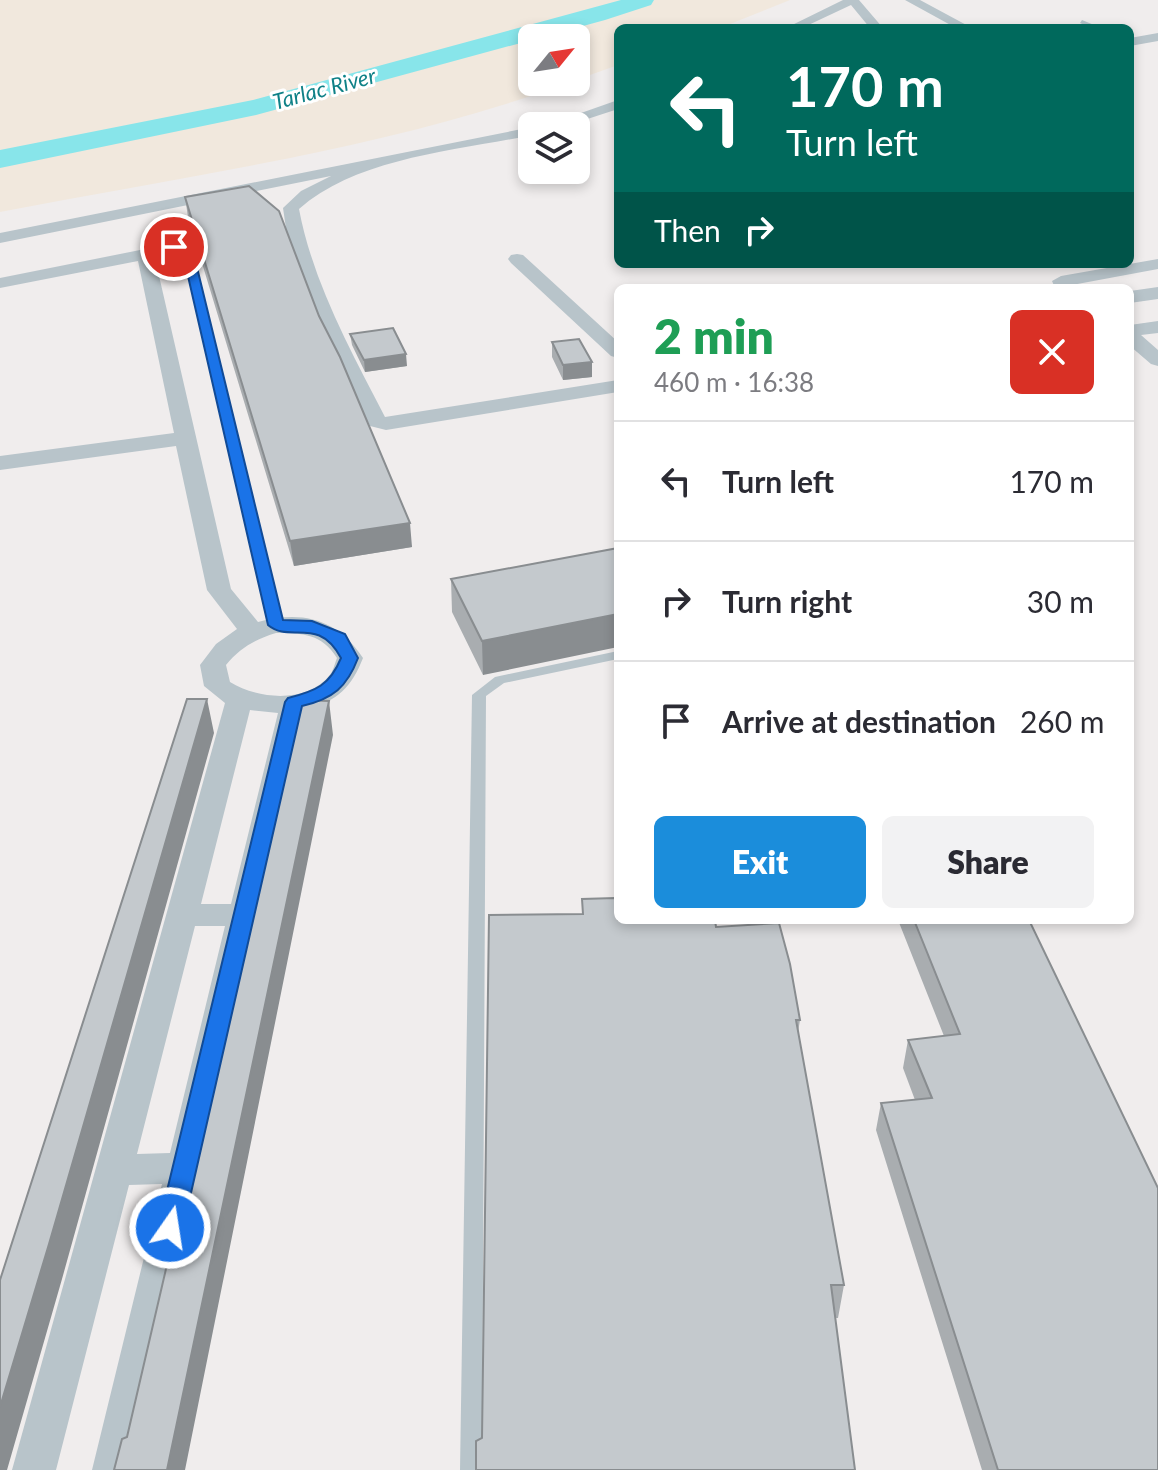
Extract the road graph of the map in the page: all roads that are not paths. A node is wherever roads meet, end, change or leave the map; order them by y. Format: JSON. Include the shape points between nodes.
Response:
{"nodes":[{"id":1,"x":853,"y":0,"type":"edge"},
{"id":2,"x":911,"y":0,"type":"edge"},
{"id":3,"x":1082,"y":22,"type":"dead end"},
{"id":4,"x":801,"y":24,"type":"edge"},
{"id":5,"x":874,"y":24,"type":"edge"},
{"id":6,"x":958,"y":24,"type":"edge"},
{"id":7,"x":1087,"y":24,"type":"edge"},
{"id":8,"x":1158,"y":37,"type":"edge"},
{"id":9,"x":1134,"y":41,"type":"edge"},
{"id":10,"x":614,"y":105,"type":"edge"},
{"id":11,"x":590,"y":113,"type":"edge"},
{"id":12,"x":518,"y":134,"type":"edge"},
{"id":13,"x":366,"y":165,"type":"junction"},
{"id":14,"x":0,"y":238,"type":"edge"},
{"id":15,"x":145,"y":254,"type":"junction"},
{"id":16,"x":517,"y":259,"type":"dead end"},
{"id":17,"x":1158,"y":264,"type":"edge"},
{"id":18,"x":0,"y":283,"type":"edge"},
{"id":19,"x":1062,"y":284,"type":"edge"},
{"id":20,"x":1158,"y":293,"type":"edge"},
{"id":21,"x":1134,"y":296,"type":"edge"},
{"id":22,"x":1158,"y":327,"type":"edge"},
{"id":23,"x":1134,"y":333,"type":"edge"},
{"id":24,"x":1134,"y":338,"type":"edge"},
{"id":25,"x":614,"y":348,"type":"edge"},
{"id":26,"x":1158,"y":360,"type":"edge"},
{"id":27,"x":614,"y":387,"type":"edge"},
{"id":28,"x":186,"y":438,"type":"junction"},
{"id":29,"x":0,"y":463,"type":"edge"},
{"id":30,"x":264,"y":628,"type":"junction"},
{"id":31,"x":614,"y":656,"type":"edge"},
{"id":32,"x":239,"y":700,"type":"junction"},
{"id":33,"x":294,"y":702,"type":"junction"},
{"id":34,"x":182,"y":915,"type":"junction"},
{"id":35,"x":244,"y":915,"type":"junction"},
{"id":36,"x":184,"y":1168,"type":"junction"},
{"id":37,"x":114,"y":1170,"type":"junction"},
{"id":38,"x":34,"y":1470,"type":"edge"},
{"id":39,"x":114,"y":1470,"type":"edge"},
{"id":40,"x":471,"y":1470,"type":"edge"}],
"edges":[{"from":1,"to":4,"type":"street"},
{"from":1,"to":5,"type":"street"},
{"from":2,"to":6,"type":"street"},
{"from":3,"to":7,"type":"lane"},
{"from":8,"to":9,"type":"street"},
{"from":10,"to":11,"type":"street"},
{"from":12,"to":13,"type":"street"},
{"from":13,"to":14,"type":"street"},
{"from":13,"to":27,"type":"street","via":[[307,194],[291,208],[298,249],[377,422]]},
{"from":15,"to":18,"type":"street"},
{"from":15,"to":28,"type":"street"},
{"from":15,"to":30,"type":"lane","via":[[187,247]]},
{"from":16,"to":25,"type":"street"},
{"from":17,"to":19,"type":"street"},
{"from":20,"to":21,"type":"street"},
{"from":22,"to":23,"type":"street"},
{"from":24,"to":26,"type":"street"},
{"from":28,"to":29,"type":"street"},
{"from":28,"to":30,"type":"street","via":[[219,590]]},
{"from":30,"to":32,"type":"street","via":[[225,645],[213,665],[217,686]]},
{"from":30,"to":33,"type":"street","via":[[312,626],[339,638],[350,658],[341,680],[313,698]]},
{"from":31,"to":40,"type":"lane","via":[[500,680],[479,695]]},
{"from":32,"to":33,"type":"street"},
{"from":32,"to":34,"type":"street"},
{"from":33,"to":35,"type":"street"},
{"from":34,"to":35,"type":"street"},
{"from":34,"to":37,"type":"street"},
{"from":35,"to":36,"type":"street"},
{"from":36,"to":37,"type":"street"},
{"from":36,"to":39,"type":"street"},
{"from":37,"to":38,"type":"street"}]}
